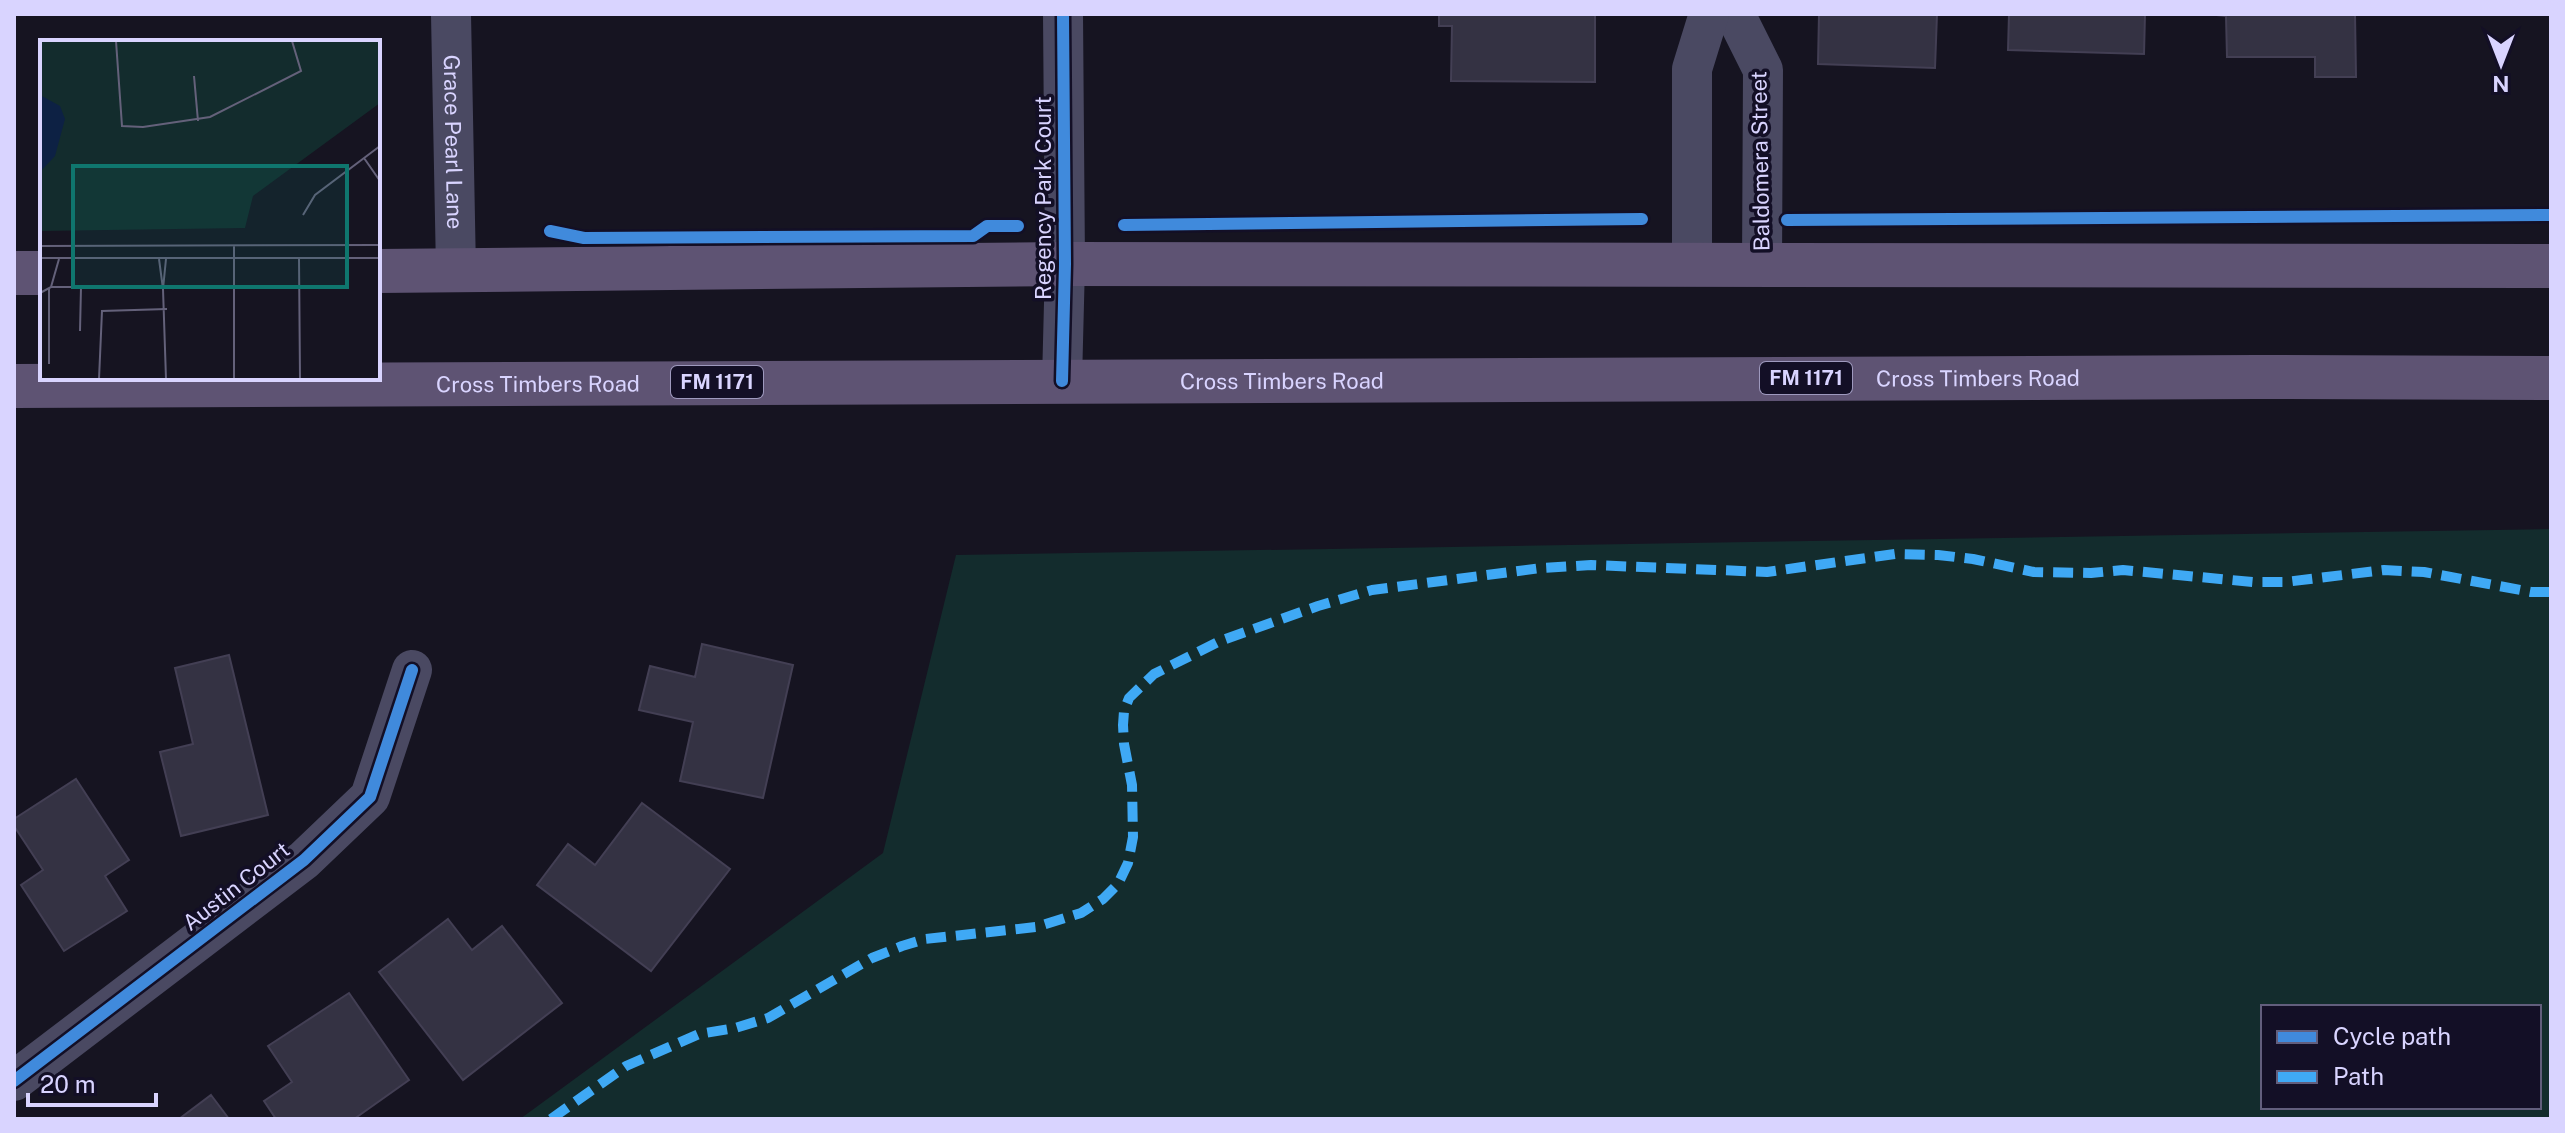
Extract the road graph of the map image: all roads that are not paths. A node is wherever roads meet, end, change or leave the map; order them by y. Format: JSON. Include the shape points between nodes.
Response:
{"nodes":[{"id":1,"x":451,"y":14,"type":"edge"},
{"id":2,"x":1063,"y":14,"type":"edge"},
{"id":3,"x":1709,"y":14,"type":"edge"},
{"id":4,"x":1735,"y":14,"type":"edge"},
{"id":5,"x":1065,"y":264,"type":"junction"},
{"id":6,"x":1692,"y":265,"type":"junction"},
{"id":7,"x":1762,"y":266,"type":"junction"},
{"id":8,"x":2551,"y":266,"type":"edge"},
{"id":9,"x":456,"y":270,"type":"junction"},
{"id":10,"x":380,"y":271,"type":"edge"},
{"id":11,"x":14,"y":273,"type":"edge"},
{"id":12,"x":40,"y":273,"type":"edge"},
{"id":13,"x":2551,"y":378,"type":"edge"},
{"id":14,"x":1062,"y":381,"type":"junction"},
{"id":15,"x":14,"y":386,"type":"edge"},
{"id":16,"x":412,"y":670,"type":"dead end"},
{"id":17,"x":14,"y":1081,"type":"edge"}],
"edges":[{"from":1,"to":9,"type":"street","name":"Grace Pearl Lane"},
{"from":2,"to":5,"type":"street","name":"Regency Park Court"},
{"from":3,"to":6,"type":"street","via":[[1692,69]]},
{"from":4,"to":7,"type":"street","name":"Baldomera Street","via":[[1763,70]]},
{"from":5,"to":6,"type":"main road"},
{"from":5,"to":9,"type":"main road"},
{"from":5,"to":14,"type":"street","name":"Regency Park Court"},
{"from":6,"to":7,"type":"main road"},
{"from":7,"to":8,"type":"main road"},
{"from":9,"to":10,"type":"main road"},
{"from":11,"to":12,"type":"main road"},
{"from":13,"to":14,"type":"main road","name":"Cross Timbers Road","number":"FM 1171"},
{"from":14,"to":15,"type":"main road","name":"Cross Timbers Road","number":"FM 1171"},
{"from":16,"to":17,"type":"street","name":"Austin Court","via":[[370,797],[304,860]]}]}
